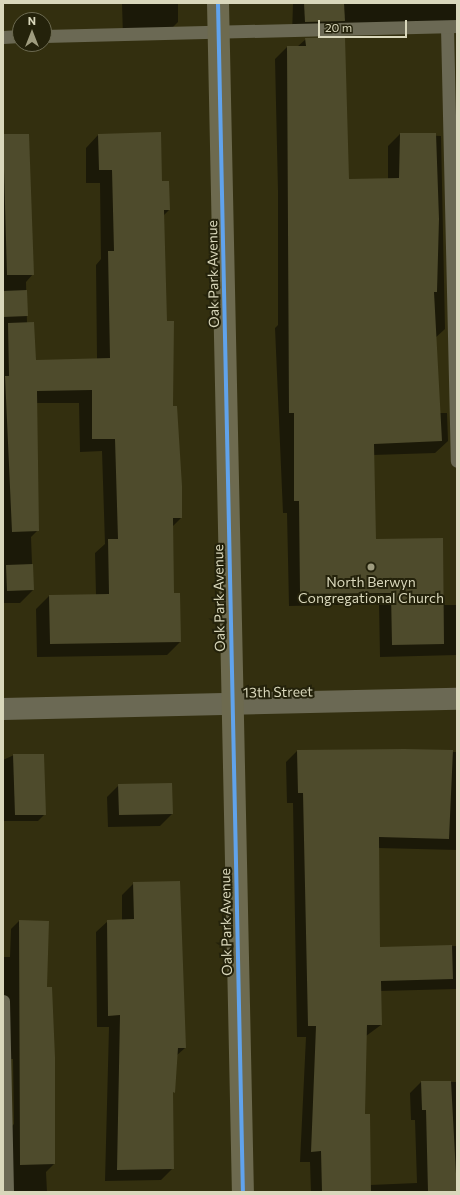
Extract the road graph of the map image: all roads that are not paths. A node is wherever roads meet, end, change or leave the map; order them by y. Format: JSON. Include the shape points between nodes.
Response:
{"nodes":[{"id":1,"x":218,"y":3,"type":"edge"},
{"id":2,"x":452,"y":27,"type":"edge"},
{"id":3,"x":219,"y":32,"type":"junction"},
{"id":4,"x":52,"y":36,"type":"edge"},
{"id":5,"x":456,"y":360,"type":"edge"},
{"id":6,"x":457,"y":461,"type":"edge"},
{"id":7,"x":457,"y":699,"type":"edge"},
{"id":8,"x":232,"y":704,"type":"junction"},
{"id":9,"x":3,"y":709,"type":"edge"},
{"id":10,"x":3,"y":1001,"type":"edge"},
{"id":11,"x":7,"y":1192,"type":"edge"},
{"id":12,"x":243,"y":1192,"type":"edge"}],
"edges":[{"from":1,"to":3,"type":"street","name":"Oak Park Avenue"},
{"from":2,"to":3,"type":"lane"},
{"from":2,"to":5,"type":"lane"},
{"from":3,"to":4,"type":"lane"},
{"from":3,"to":8,"type":"street","name":"Oak Park Avenue"},
{"from":5,"to":6,"type":"lane"},
{"from":7,"to":8,"type":"street","name":"13th Street"},
{"from":8,"to":9,"type":"street","name":"13th Street"},
{"from":8,"to":12,"type":"street","name":"Oak Park Avenue"},
{"from":10,"to":11,"type":"lane"}]}
